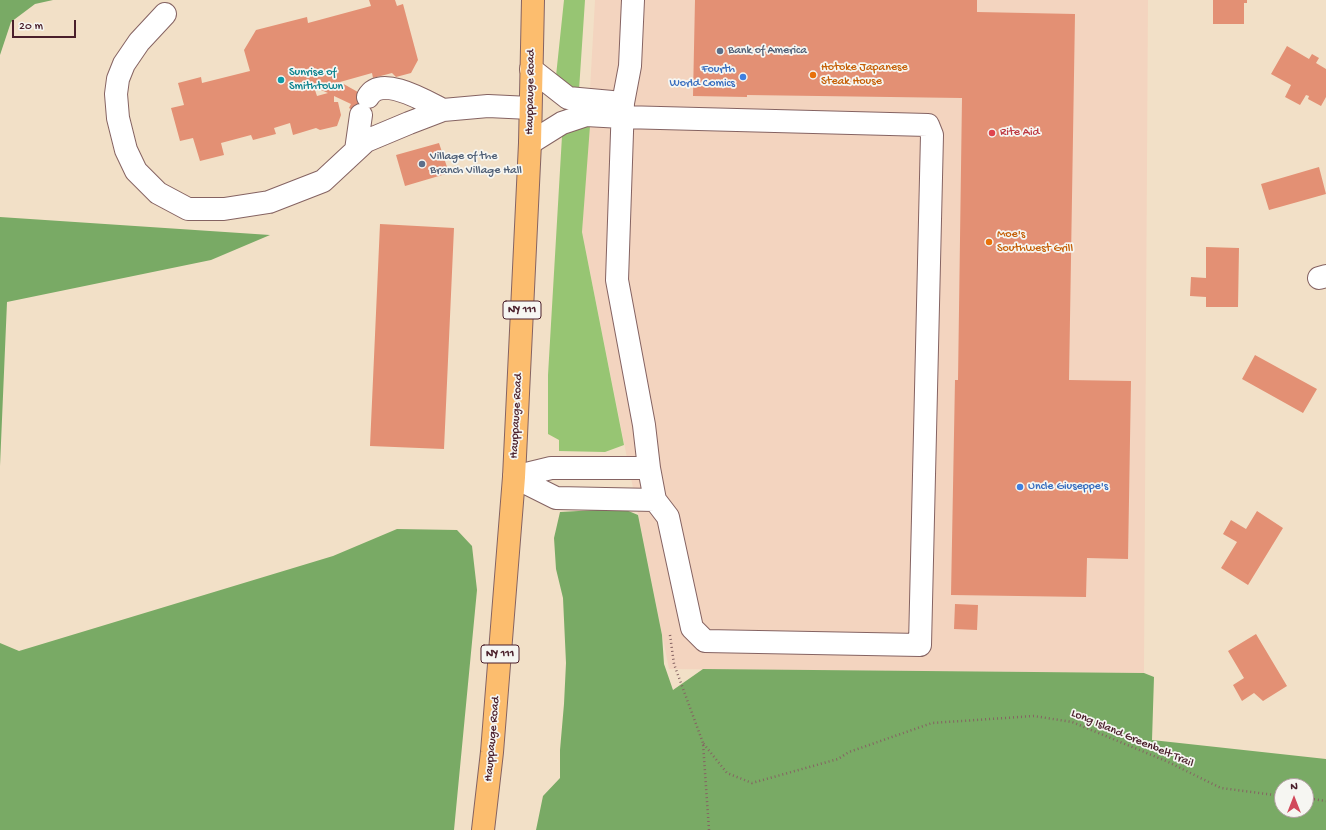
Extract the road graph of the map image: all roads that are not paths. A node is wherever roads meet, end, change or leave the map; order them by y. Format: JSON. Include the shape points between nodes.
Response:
{"nodes":[{"id":1,"x":533,"y":0,"type":"edge"},
{"id":2,"x":633,"y":0,"type":"edge"},
{"id":3,"x":165,"y":14,"type":"dead end"},
{"id":4,"x":531,"y":70,"type":"junction"},
{"id":5,"x":530,"y":108,"type":"junction"},
{"id":6,"x":443,"y":110,"type":"junction"},
{"id":7,"x":623,"y":110,"type":"junction"},
{"id":8,"x":530,"y":142,"type":"junction"},
{"id":9,"x":356,"y":150,"type":"junction"},
{"id":10,"x":649,"y":468,"type":"junction"},
{"id":11,"x":514,"y":477,"type":"junction"},
{"id":12,"x":655,"y":500,"type":"junction"},
{"id":13,"x":483,"y":830,"type":"edge"}],
"edges":[{"from":1,"to":4,"type":"main road","name":"Hauppauge Road","number":"NY 111"},
{"from":2,"to":7,"type":"lane","via":[[630,66]]},
{"from":3,"to":9,"type":"lane","via":[[139,42],[124,64],[116,94],[118,118],[126,150],[136,171],[158,192],[188,209],[224,209],[269,202],[323,181]]},
{"from":4,"to":5,"type":"main road","name":"Hauppauge Road","number":"NY 111"},
{"from":4,"to":7,"type":"lane","via":[[568,98]]},
{"from":5,"to":6,"type":"lane","via":[[488,106]]},
{"from":5,"to":8,"type":"main road","name":"Hauppauge Road","number":"NY 111"},
{"from":6,"to":9,"type":"lane","via":[[366,142]]},
{"from":6,"to":9,"type":"lane","via":[[411,94],[392,89],[378,89],[370,94],[365,106]]},
{"from":7,"to":8,"type":"lane","via":[[586,115],[562,123]]},
{"from":7,"to":10,"type":"lane","via":[[617,280],[644,425]]},
{"from":7,"to":12,"type":"lane","via":[[928,125],[932,135],[920,645],[704,641],[692,628],[668,517]]},
{"from":8,"to":11,"type":"main road","name":"Hauppauge Road","number":"NY 111"},
{"from":10,"to":11,"type":"lane","via":[[551,468]]},
{"from":10,"to":12,"type":"lane"},
{"from":11,"to":12,"type":"lane","via":[[556,498]]},
{"from":11,"to":13,"type":"main road","name":"Hauppauge Road","number":"NY 111","via":[[492,752]]}]}
